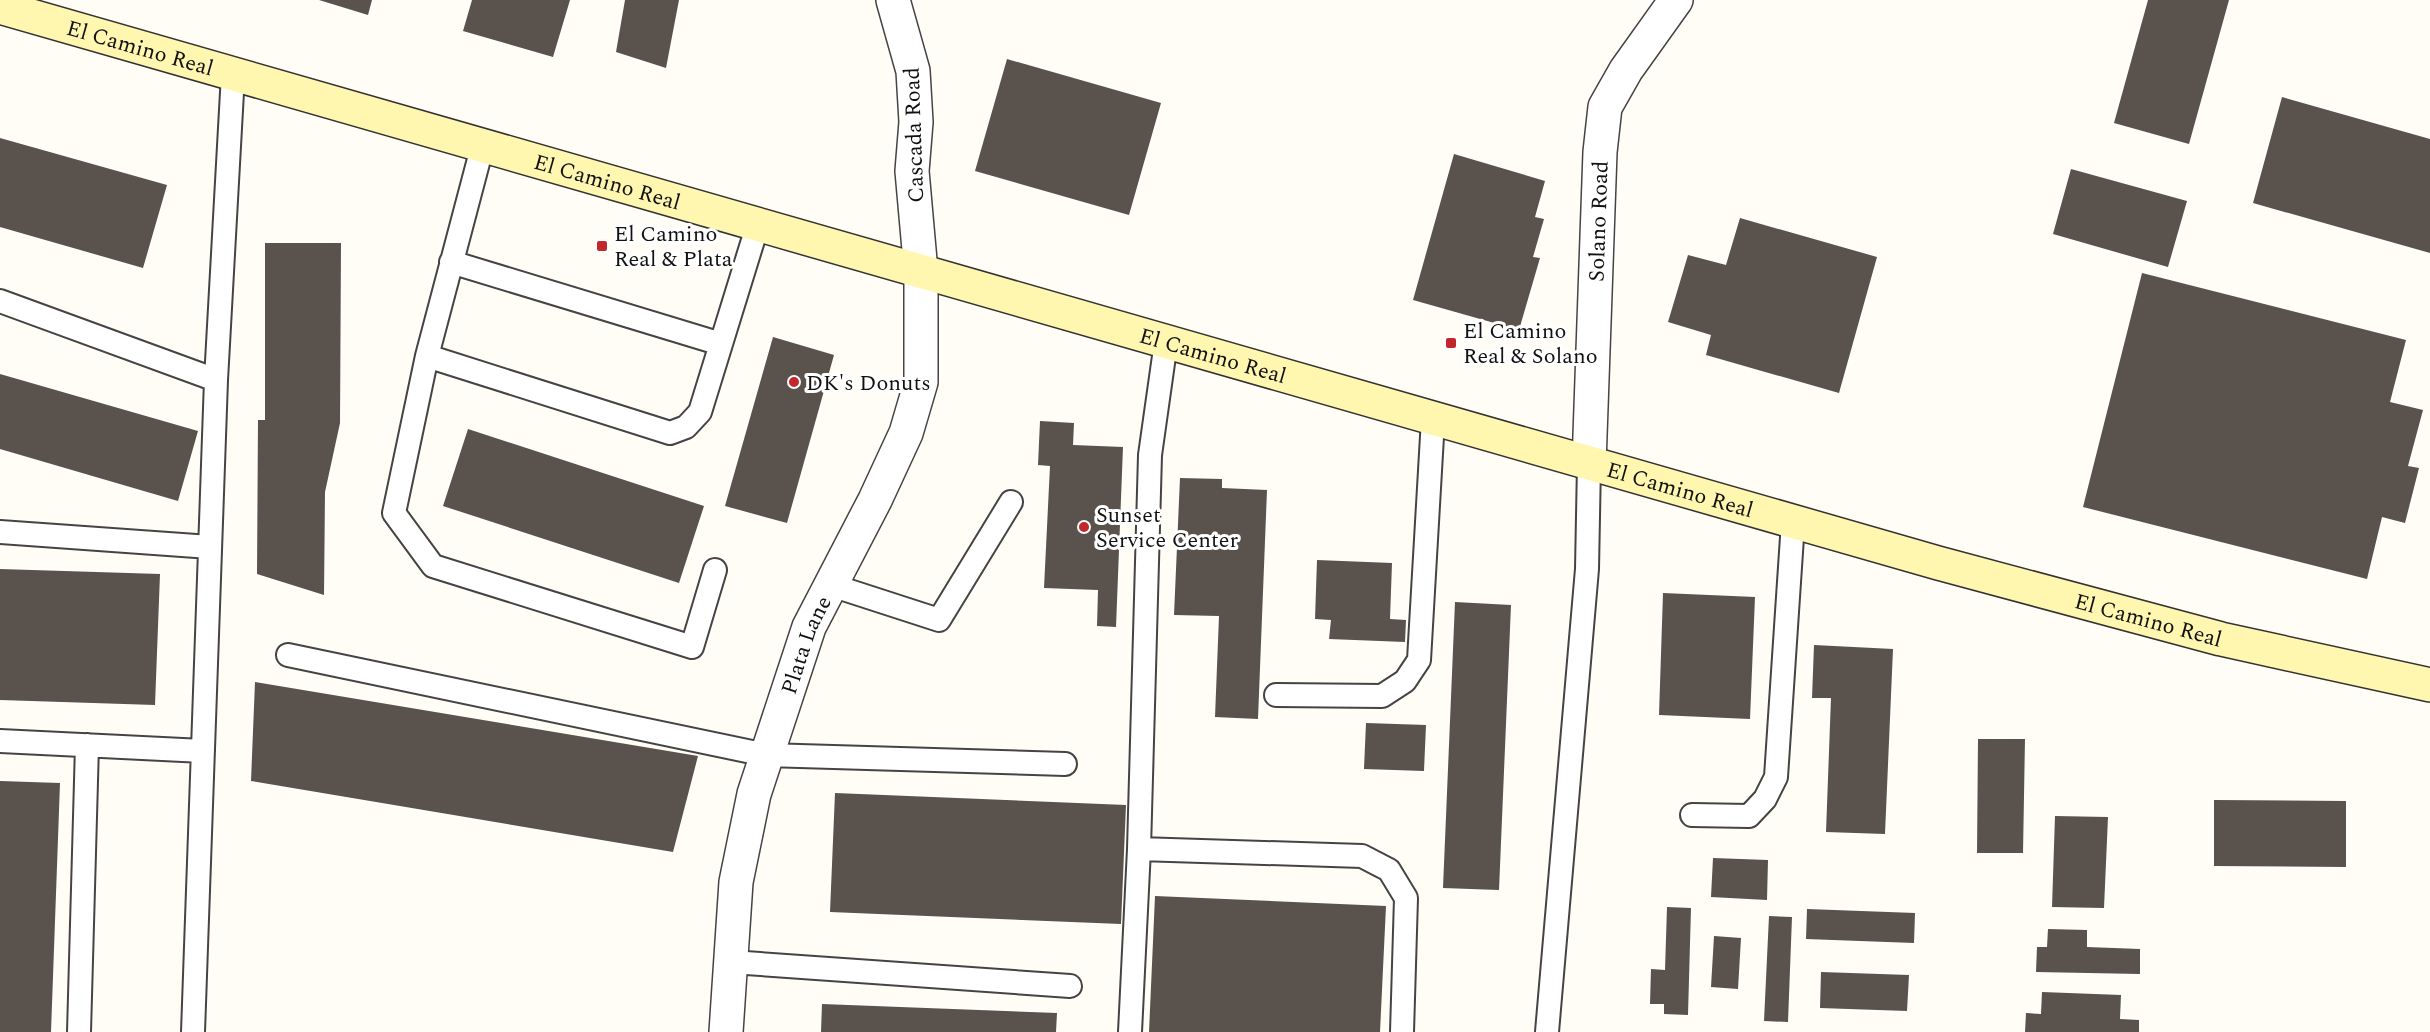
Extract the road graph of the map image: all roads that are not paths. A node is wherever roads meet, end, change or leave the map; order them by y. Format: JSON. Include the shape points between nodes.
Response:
{"nodes":[{"id":1,"x":893,"y":0,"type":"edge"},
{"id":2,"x":1676,"y":0,"type":"edge"},
{"id":3,"x":0,"y":7,"type":"edge"},
{"id":4,"x":36,"y":8,"type":"edge"},
{"id":5,"x":233,"y":74,"type":"junction"},
{"id":6,"x":483,"y":144,"type":"junction"},
{"id":7,"x":758,"y":224,"type":"junction"},
{"id":8,"x":451,"y":262,"type":"junction"},
{"id":9,"x":921,"y":272,"type":"junction"},
{"id":10,"x":0,"y":301,"type":"edge"},
{"id":11,"x":1166,"y":342,"type":"junction"},
{"id":12,"x":721,"y":344,"type":"junction"},
{"id":13,"x":427,"y":356,"type":"junction"},
{"id":14,"x":216,"y":380,"type":"junction"},
{"id":15,"x":1433,"y":419,"type":"junction"},
{"id":16,"x":1589,"y":464,"type":"junction"},
{"id":17,"x":1011,"y":502,"type":"dead end"},
{"id":18,"x":1794,"y":522,"type":"junction"},
{"id":19,"x":0,"y":532,"type":"edge"},
{"id":20,"x":210,"y":547,"type":"junction"},
{"id":21,"x":715,"y":570,"type":"dead end"},
{"id":22,"x":831,"y":585,"type":"junction"},
{"id":23,"x":288,"y":655,"type":"dead end"},
{"id":24,"x":2430,"y":685,"type":"edge"},
{"id":25,"x":1276,"y":695,"type":"dead end"},
{"id":26,"x":0,"y":741,"type":"edge"},
{"id":27,"x":87,"y":745,"type":"junction"},
{"id":28,"x":203,"y":751,"type":"junction"},
{"id":29,"x":766,"y":755,"type":"junction"},
{"id":30,"x":1065,"y":765,"type":"dead end"},
{"id":31,"x":1692,"y":815,"type":"dead end"},
{"id":32,"x":1139,"y":849,"type":"junction"},
{"id":33,"x":731,"y":962,"type":"junction"},
{"id":34,"x":1070,"y":986,"type":"dead end"},
{"id":35,"x":79,"y":1032,"type":"edge"},
{"id":36,"x":193,"y":1032,"type":"edge"},
{"id":37,"x":726,"y":1032,"type":"edge"},
{"id":38,"x":1130,"y":1032,"type":"edge"},
{"id":39,"x":1402,"y":1032,"type":"edge"},
{"id":40,"x":1547,"y":1032,"type":"edge"}],
"edges":[{"from":1,"to":9,"type":"street","name":"Cascada Road","via":[[913,71],[916,122],[912,171]]},
{"from":2,"to":16,"type":"street","name":"Solano Road","via":[[1605,107]]},
{"from":3,"to":4,"type":"main road","name":"El Camino Real"},
{"from":4,"to":5,"type":"main road","name":"El Camino Real"},
{"from":5,"to":6,"type":"main road","name":"El Camino Real"},
{"from":5,"to":14,"type":"lane"},
{"from":6,"to":7,"type":"main road","name":"El Camino Real"},
{"from":6,"to":8,"type":"lane"},
{"from":7,"to":9,"type":"main road","name":"El Camino Real"},
{"from":7,"to":12,"type":"lane"},
{"from":8,"to":12,"type":"lane"},
{"from":8,"to":13,"type":"lane"},
{"from":9,"to":11,"type":"main road","name":"El Camino Real"},
{"from":9,"to":22,"type":"street","name":"Plata Lane","via":[[921,382],[906,433]]},
{"from":10,"to":14,"type":"lane"},
{"from":11,"to":15,"type":"main road","name":"El Camino Real"},
{"from":11,"to":32,"type":"lane","via":[[1150,455]]},
{"from":12,"to":13,"type":"lane","via":[[700,411],[686,427],[670,433]]},
{"from":13,"to":21,"type":"lane","via":[[394,513],[433,566],[692,647]]},
{"from":14,"to":20,"type":"lane"},
{"from":15,"to":16,"type":"main road","name":"El Camino Real"},
{"from":15,"to":25,"type":"lane","via":[[1419,660],[1405,681],[1382,696]]},
{"from":16,"to":18,"type":"main road","name":"El Camino Real"},
{"from":16,"to":40,"type":"lane","via":[[1587,570]]},
{"from":17,"to":22,"type":"lane","via":[[939,620]]},
{"from":18,"to":24,"type":"main road","name":"El Camino Real","via":[[2186,630]]},
{"from":18,"to":31,"type":"lane","via":[[1776,777],[1749,816]]},
{"from":19,"to":20,"type":"lane"},
{"from":20,"to":28,"type":"lane"},
{"from":22,"to":29,"type":"street","name":"Plata Lane","via":[[809,627]]},
{"from":23,"to":29,"type":"lane"},
{"from":26,"to":27,"type":"lane"},
{"from":27,"to":28,"type":"lane"},
{"from":27,"to":35,"type":"lane"},
{"from":28,"to":36,"type":"lane"},
{"from":29,"to":30,"type":"lane"},
{"from":29,"to":33,"type":"street","name":"Plata Lane","via":[[753,794],[736,882]]},
{"from":32,"to":38,"type":"lane"},
{"from":32,"to":39,"type":"lane","via":[[1362,856],[1389,870],[1406,898]]},
{"from":33,"to":34,"type":"lane"},
{"from":33,"to":37,"type":"street","name":"Plata Lane"}]}
